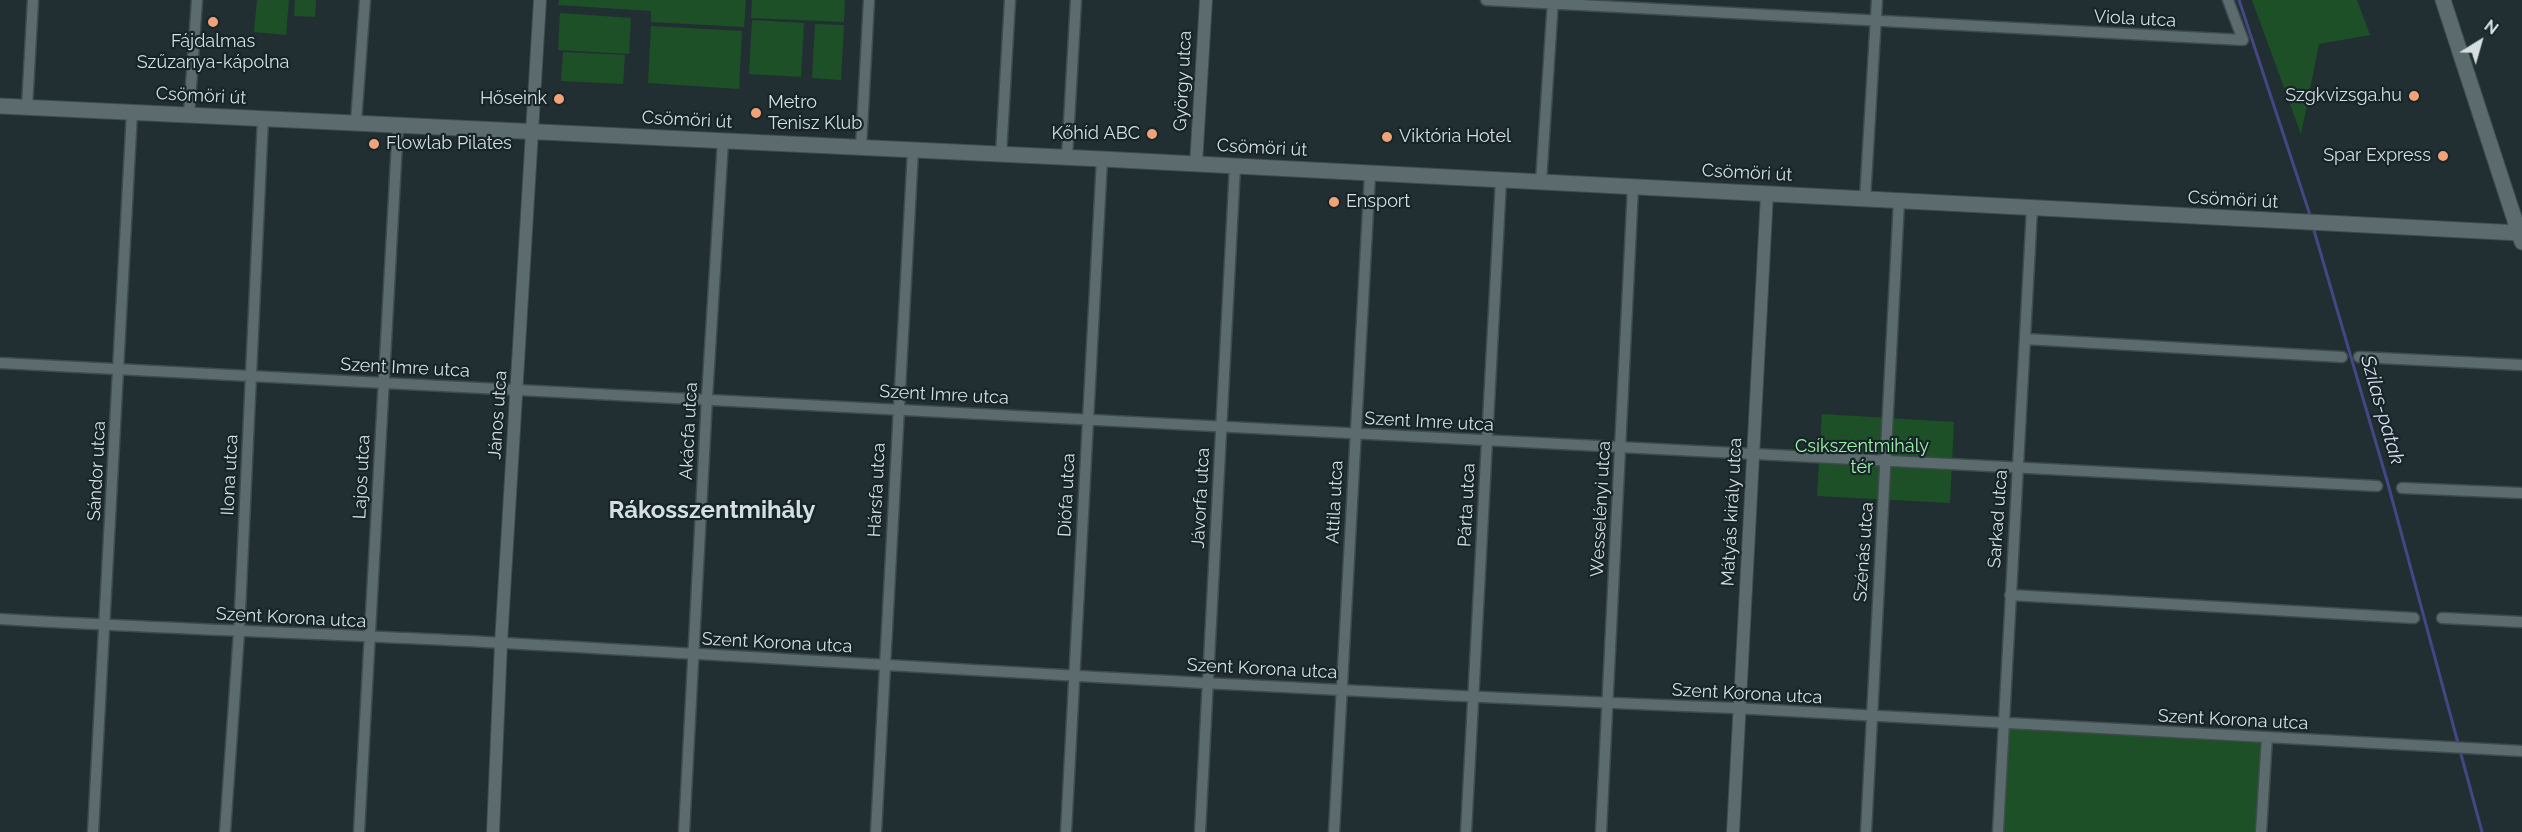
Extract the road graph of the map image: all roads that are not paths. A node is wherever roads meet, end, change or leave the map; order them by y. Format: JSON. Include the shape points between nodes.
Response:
{"nodes":[{"id":1,"x":33,"y":0,"type":"edge"},
{"id":2,"x":197,"y":0,"type":"edge"},
{"id":3,"x":365,"y":0,"type":"edge"},
{"id":4,"x":540,"y":0,"type":"edge"},
{"id":5,"x":868,"y":0,"type":"edge"},
{"id":6,"x":1010,"y":0,"type":"edge"},
{"id":7,"x":1076,"y":0,"type":"edge"},
{"id":8,"x":1206,"y":0,"type":"edge"},
{"id":9,"x":1485,"y":0,"type":"edge"},
{"id":10,"x":1877,"y":0,"type":"edge"},
{"id":11,"x":2228,"y":0,"type":"edge"},
{"id":12,"x":2443,"y":0,"type":"edge"},
{"id":13,"x":1553,"y":2,"type":"edge"},
{"id":14,"x":1876,"y":22,"type":"junction"},
{"id":15,"x":0,"y":106,"type":"edge"},
{"id":16,"x":27,"y":107,"type":"junction"},
{"id":17,"x":132,"y":112,"type":"junction"},
{"id":18,"x":189,"y":115,"type":"junction"},
{"id":19,"x":263,"y":118,"type":"junction"},
{"id":20,"x":356,"y":122,"type":"junction"},
{"id":21,"x":398,"y":124,"type":"junction"},
{"id":22,"x":532,"y":132,"type":"junction"},
{"id":23,"x":723,"y":141,"type":"junction"},
{"id":24,"x":861,"y":147,"type":"junction"},
{"id":25,"x":913,"y":150,"type":"junction"},
{"id":26,"x":1001,"y":155,"type":"junction"},
{"id":27,"x":1067,"y":157,"type":"junction"},
{"id":28,"x":1102,"y":159,"type":"junction"},
{"id":29,"x":1196,"y":164,"type":"junction"},
{"id":30,"x":1235,"y":166,"type":"junction"},
{"id":31,"x":1370,"y":174,"type":"junction"},
{"id":32,"x":1501,"y":180,"type":"junction"},
{"id":33,"x":1541,"y":182,"type":"junction"},
{"id":34,"x":1633,"y":187,"type":"junction"},
{"id":35,"x":1767,"y":194,"type":"junction"},
{"id":36,"x":1865,"y":200,"type":"junction"},
{"id":37,"x":1899,"y":201,"type":"junction"},
{"id":38,"x":2032,"y":209,"type":"junction"},
{"id":39,"x":2521,"y":236,"type":"edge"},
{"id":40,"x":2025,"y":339,"type":"junction"},
{"id":41,"x":2342,"y":357,"type":"dead end"},
{"id":42,"x":2358,"y":357,"type":"dead end"},
{"id":43,"x":0,"y":363,"type":"edge"},
{"id":44,"x":2522,"y":365,"type":"edge"},
{"id":45,"x":119,"y":369,"type":"junction"},
{"id":46,"x":251,"y":377,"type":"junction"},
{"id":47,"x":384,"y":383,"type":"junction"},
{"id":48,"x":518,"y":391,"type":"junction"},
{"id":49,"x":707,"y":398,"type":"junction"},
{"id":50,"x":898,"y":409,"type":"junction"},
{"id":51,"x":1088,"y":419,"type":"junction"},
{"id":52,"x":1221,"y":426,"type":"junction"},
{"id":53,"x":1355,"y":434,"type":"junction"},
{"id":54,"x":1487,"y":442,"type":"junction"},
{"id":55,"x":1620,"y":447,"type":"junction"},
{"id":56,"x":1753,"y":454,"type":"junction"},
{"id":57,"x":1886,"y":463,"type":"junction"},
{"id":58,"x":2018,"y":468,"type":"junction"},
{"id":59,"x":2378,"y":486,"type":"dead end"},
{"id":60,"x":2403,"y":488,"type":"dead end"},
{"id":61,"x":2522,"y":493,"type":"edge"},
{"id":62,"x":2010,"y":595,"type":"junction"},
{"id":63,"x":2414,"y":618,"type":"dead end"},
{"id":64,"x":2442,"y":618,"type":"dead end"},
{"id":65,"x":0,"y":620,"type":"edge"},
{"id":66,"x":2522,"y":622,"type":"edge"},
{"id":67,"x":105,"y":625,"type":"junction"},
{"id":68,"x":239,"y":632,"type":"junction"},
{"id":69,"x":368,"y":638,"type":"junction"},
{"id":70,"x":501,"y":643,"type":"junction"},
{"id":71,"x":693,"y":655,"type":"junction"},
{"id":72,"x":884,"y":665,"type":"junction"},
{"id":73,"x":1074,"y":675,"type":"junction"},
{"id":74,"x":1208,"y":683,"type":"junction"},
{"id":75,"x":1342,"y":690,"type":"junction"},
{"id":76,"x":1473,"y":697,"type":"junction"},
{"id":77,"x":1607,"y":704,"type":"junction"},
{"id":78,"x":1740,"y":709,"type":"junction"},
{"id":79,"x":1872,"y":716,"type":"junction"},
{"id":80,"x":2004,"y":725,"type":"junction"},
{"id":81,"x":2267,"y":737,"type":"junction"},
{"id":82,"x":2522,"y":751,"type":"edge"},
{"id":83,"x":93,"y":832,"type":"edge"},
{"id":84,"x":225,"y":832,"type":"edge"},
{"id":85,"x":359,"y":832,"type":"edge"},
{"id":86,"x":493,"y":832,"type":"edge"},
{"id":87,"x":684,"y":832,"type":"edge"},
{"id":88,"x":876,"y":832,"type":"edge"},
{"id":89,"x":1066,"y":832,"type":"edge"},
{"id":90,"x":1200,"y":832,"type":"edge"},
{"id":91,"x":1334,"y":832,"type":"edge"},
{"id":92,"x":1466,"y":832,"type":"edge"},
{"id":93,"x":1601,"y":832,"type":"edge"},
{"id":94,"x":1733,"y":832,"type":"edge"},
{"id":95,"x":1866,"y":832,"type":"edge"},
{"id":96,"x":1998,"y":832,"type":"edge"},
{"id":97,"x":2261,"y":832,"type":"edge"}],
"edges":[{"from":1,"to":16,"type":"street"},
{"from":2,"to":18,"type":"street"},
{"from":3,"to":20,"type":"street"},
{"from":4,"to":22,"type":"street","name":"János utca"},
{"from":5,"to":24,"type":"street"},
{"from":6,"to":26,"type":"street"},
{"from":7,"to":27,"type":"street"},
{"from":8,"to":29,"type":"street","name":"György utca"},
{"from":9,"to":13,"type":"street","name":"Viola utca"},
{"from":10,"to":14,"type":"street"},
{"from":11,"to":14,"type":"street","name":"Viola utca","via":[[2243,40]]},
{"from":12,"to":39,"type":"main road"},
{"from":13,"to":14,"type":"street","name":"Viola utca"},
{"from":13,"to":33,"type":"street"},
{"from":14,"to":36,"type":"street"},
{"from":15,"to":16,"type":"main road","name":"Csömöri út"},
{"from":16,"to":17,"type":"main road","name":"Csömöri út"},
{"from":17,"to":18,"type":"main road","name":"Csömöri út"},
{"from":17,"to":45,"type":"street","name":"Sándor utca"},
{"from":18,"to":19,"type":"main road","name":"Csömöri út"},
{"from":19,"to":20,"type":"main road","name":"Csömöri út"},
{"from":19,"to":46,"type":"street","name":"Ilona utca"},
{"from":20,"to":21,"type":"main road","name":"Csömöri út"},
{"from":21,"to":22,"type":"main road","name":"Csömöri út"},
{"from":21,"to":47,"type":"street","name":"Lajos utca"},
{"from":22,"to":23,"type":"main road","name":"Csömöri út"},
{"from":22,"to":48,"type":"street","name":"János utca"},
{"from":23,"to":24,"type":"main road","name":"Csömöri út"},
{"from":23,"to":49,"type":"street","name":"Akácfa utca"},
{"from":24,"to":25,"type":"main road","name":"Csömöri út"},
{"from":25,"to":26,"type":"main road","name":"Csömöri út"},
{"from":25,"to":50,"type":"street","name":"Hársfa utca"},
{"from":26,"to":27,"type":"main road","name":"Csömöri út"},
{"from":27,"to":28,"type":"main road","name":"Csömöri út"},
{"from":28,"to":29,"type":"main road","name":"Csömöri út"},
{"from":28,"to":51,"type":"street","name":"Diófa utca"},
{"from":29,"to":30,"type":"main road","name":"Csömöri út"},
{"from":30,"to":31,"type":"main road","name":"Csömöri út"},
{"from":30,"to":52,"type":"street","name":"Jávorfa utca"},
{"from":31,"to":32,"type":"main road","name":"Csömöri út"},
{"from":31,"to":53,"type":"street","name":"Attila utca"},
{"from":32,"to":33,"type":"main road","name":"Csömöri út"},
{"from":32,"to":54,"type":"street","name":"Párta utca"},
{"from":33,"to":34,"type":"main road","name":"Csömöri út"},
{"from":34,"to":35,"type":"main road","name":"Csömöri út"},
{"from":34,"to":55,"type":"street","name":"Wesselényi utca"},
{"from":35,"to":36,"type":"main road","name":"Csömöri út"},
{"from":35,"to":56,"type":"street","name":"Mátyás király utca"},
{"from":36,"to":37,"type":"main road","name":"Csömöri út"},
{"from":37,"to":38,"type":"main road","name":"Csömöri út"},
{"from":37,"to":57,"type":"street","name":"Szénás utca"},
{"from":38,"to":39,"type":"main road","name":"Csömöri út"},
{"from":38,"to":40,"type":"street","name":"Sarkad utca"},
{"from":40,"to":41,"type":"street"},
{"from":40,"to":58,"type":"street","name":"Sarkad utca"},
{"from":42,"to":44,"type":"street"},
{"from":43,"to":45,"type":"street","name":"Szent Imre utca"},
{"from":45,"to":46,"type":"street","name":"Szent Imre utca"},
{"from":45,"to":67,"type":"street","name":"Sándor utca"},
{"from":46,"to":47,"type":"street","name":"Szent Imre utca"},
{"from":46,"to":68,"type":"street","name":"Ilona utca"},
{"from":47,"to":48,"type":"street","name":"Szent Imre utca"},
{"from":47,"to":69,"type":"street","name":"Lajos utca"},
{"from":48,"to":49,"type":"street","name":"Szent Imre utca"},
{"from":48,"to":70,"type":"street","name":"János utca"},
{"from":49,"to":50,"type":"street","name":"Szent Imre utca"},
{"from":49,"to":71,"type":"street","name":"Akácfa utca"},
{"from":50,"to":51,"type":"street","name":"Szent Imre utca"},
{"from":50,"to":72,"type":"street","name":"Hársfa utca"},
{"from":51,"to":52,"type":"street","name":"Szent Imre utca"},
{"from":51,"to":73,"type":"street","name":"Diófa utca"},
{"from":52,"to":53,"type":"street","name":"Szent Imre utca"},
{"from":52,"to":74,"type":"street","name":"Jávorfa utca"},
{"from":53,"to":54,"type":"street","name":"Szent Imre utca"},
{"from":53,"to":75,"type":"street","name":"Attila utca"},
{"from":54,"to":55,"type":"street","name":"Szent Imre utca"},
{"from":54,"to":76,"type":"street","name":"Párta utca"},
{"from":55,"to":56,"type":"street","name":"Szent Imre utca"},
{"from":55,"to":77,"type":"street","name":"Wesselényi utca"},
{"from":56,"to":57,"type":"street","name":"Szent Imre utca"},
{"from":56,"to":78,"type":"street","name":"Mátyás király utca"},
{"from":57,"to":58,"type":"street"},
{"from":57,"to":79,"type":"street","name":"Szénás utca"},
{"from":58,"to":59,"type":"street"},
{"from":58,"to":62,"type":"street","name":"Sarkad utca"},
{"from":60,"to":61,"type":"street"},
{"from":62,"to":63,"type":"street"},
{"from":62,"to":80,"type":"street","name":"Sarkad utca"},
{"from":64,"to":66,"type":"street"},
{"from":65,"to":67,"type":"street","name":"Szent Korona utca"},
{"from":67,"to":68,"type":"street","name":"Szent Korona utca"},
{"from":67,"to":83,"type":"street","name":"Sándor utca"},
{"from":68,"to":69,"type":"street","name":"Szent Korona utca"},
{"from":68,"to":84,"type":"street","name":"Ilona utca"},
{"from":69,"to":70,"type":"street","name":"Szent Korona utca"},
{"from":69,"to":85,"type":"street","name":"Lajos utca"},
{"from":70,"to":71,"type":"street","name":"Szent Korona utca"},
{"from":70,"to":86,"type":"street","name":"János utca"},
{"from":71,"to":72,"type":"street","name":"Szent Korona utca"},
{"from":71,"to":87,"type":"street","name":"Akácfa utca"},
{"from":72,"to":73,"type":"street","name":"Szent Korona utca"},
{"from":72,"to":88,"type":"street","name":"Hársfa utca"},
{"from":73,"to":74,"type":"street","name":"Szent Korona utca"},
{"from":73,"to":89,"type":"street","name":"Diófa utca"},
{"from":74,"to":75,"type":"street","name":"Szent Korona utca"},
{"from":74,"to":90,"type":"street","name":"Jávorfa utca"},
{"from":75,"to":76,"type":"street","name":"Szent Korona utca"},
{"from":75,"to":91,"type":"street","name":"Attila utca"},
{"from":76,"to":77,"type":"street","name":"Szent Korona utca"},
{"from":76,"to":92,"type":"street","name":"Párta utca"},
{"from":77,"to":78,"type":"street","name":"Szent Korona utca"},
{"from":77,"to":93,"type":"street","name":"Wesselényi utca"},
{"from":78,"to":79,"type":"street","name":"Szent Korona utca"},
{"from":78,"to":94,"type":"street","name":"Mátyás király utca"},
{"from":79,"to":80,"type":"street","name":"Szent Korona utca"},
{"from":79,"to":95,"type":"street","name":"Szénás utca"},
{"from":80,"to":81,"type":"street","name":"Szent Korona utca"},
{"from":80,"to":96,"type":"street","name":"Sarkad utca"},
{"from":81,"to":82,"type":"street","name":"Szent Korona utca"},
{"from":81,"to":97,"type":"street"}]}
